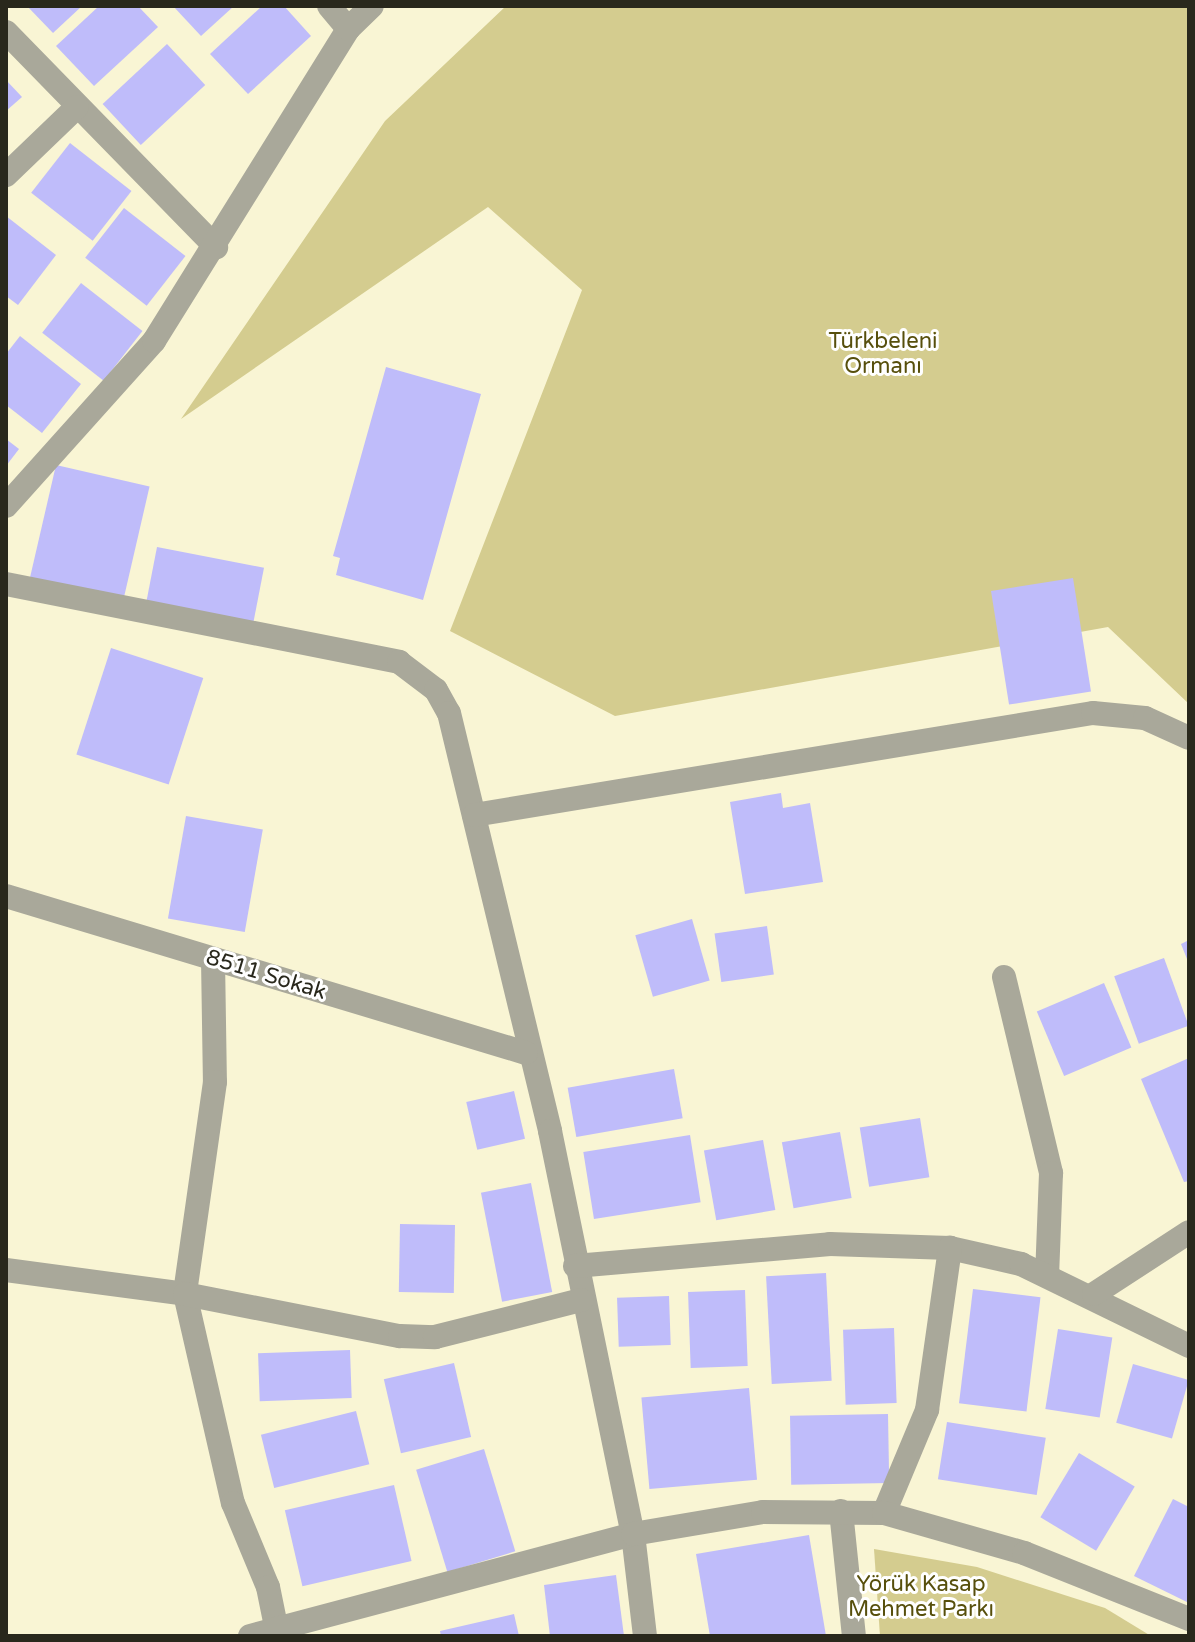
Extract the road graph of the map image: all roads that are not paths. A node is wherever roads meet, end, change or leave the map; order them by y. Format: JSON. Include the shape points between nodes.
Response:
{"nodes":[{"id":1,"x":329,"y":6,"type":"edge"},
{"id":2,"x":372,"y":6,"type":"edge"},
{"id":3,"x":348,"y":29,"type":"junction"},
{"id":4,"x":6,"y":32,"type":"edge"},
{"id":5,"x":77,"y":107,"type":"junction"},
{"id":6,"x":6,"y":175,"type":"edge"},
{"id":7,"x":216,"y":247,"type":"junction"},
{"id":8,"x":6,"y":506,"type":"edge"},
{"id":9,"x":6,"y":584,"type":"edge"},
{"id":10,"x":1189,"y":738,"type":"edge"},
{"id":11,"x":474,"y":815,"type":"junction"},
{"id":12,"x":6,"y":896,"type":"edge"},
{"id":13,"x":213,"y":959,"type":"junction"},
{"id":14,"x":1004,"y":977,"type":"dead end"},
{"id":15,"x":526,"y":1053,"type":"junction"},
{"id":16,"x":1189,"y":1232,"type":"edge"},
{"id":17,"x":950,"y":1248,"type":"junction"},
{"id":18,"x":575,"y":1266,"type":"junction"},
{"id":19,"x":6,"y":1270,"type":"edge"},
{"id":20,"x":1047,"y":1275,"type":"junction"},
{"id":21,"x":185,"y":1294,"type":"junction"},
{"id":22,"x":1094,"y":1294,"type":"junction"},
{"id":23,"x":581,"y":1300,"type":"junction"},
{"id":24,"x":1189,"y":1346,"type":"edge"},
{"id":25,"x":841,"y":1511,"type":"junction"},
{"id":26,"x":884,"y":1513,"type":"junction"},
{"id":27,"x":633,"y":1534,"type":"junction"},
{"id":28,"x":1189,"y":1619,"type":"edge"},
{"id":29,"x":277,"y":1630,"type":"edge"},
{"id":30,"x":250,"y":1636,"type":"edge"},
{"id":31,"x":645,"y":1636,"type":"edge"},
{"id":32,"x":854,"y":1636,"type":"edge"}],
"edges":[{"from":1,"to":3,"type":"street"},
{"from":2,"to":3,"type":"street"},
{"from":3,"to":7,"type":"street"},
{"from":4,"to":5,"type":"street"},
{"from":5,"to":6,"type":"street"},
{"from":5,"to":7,"type":"street"},
{"from":7,"to":8,"type":"street","via":[[154,341]]},
{"from":9,"to":11,"type":"street","via":[[399,662],[436,690],[449,713]]},
{"from":10,"to":11,"type":"street","via":[[1145,718],[1093,713]]},
{"from":11,"to":15,"type":"street"},
{"from":12,"to":13,"type":"street","name":"8511 Sokak"},
{"from":13,"to":15,"type":"street","name":"8511 Sokak"},
{"from":13,"to":21,"type":"street","via":[[215,1082]]},
{"from":14,"to":20,"type":"street","via":[[1051,1173]]},
{"from":15,"to":18,"type":"street","via":[[550,1131]]},
{"from":16,"to":22,"type":"street"},
{"from":17,"to":18,"type":"street","via":[[830,1244]]},
{"from":17,"to":20,"type":"street"},
{"from":17,"to":26,"type":"street","via":[[927,1410]]},
{"from":18,"to":23,"type":"street"},
{"from":19,"to":21,"type":"street"},
{"from":20,"to":22,"type":"street"},
{"from":21,"to":23,"type":"street","via":[[435,1337]]},
{"from":21,"to":29,"type":"street","via":[[233,1503]]},
{"from":22,"to":24,"type":"street"},
{"from":23,"to":27,"type":"street"},
{"from":25,"to":26,"type":"street"},
{"from":25,"to":27,"type":"street","via":[[763,1512]]},
{"from":25,"to":32,"type":"street"},
{"from":26,"to":28,"type":"street","via":[[1024,1553]]},
{"from":27,"to":29,"type":"street"},
{"from":27,"to":31,"type":"street"},
{"from":29,"to":30,"type":"street"}]}
